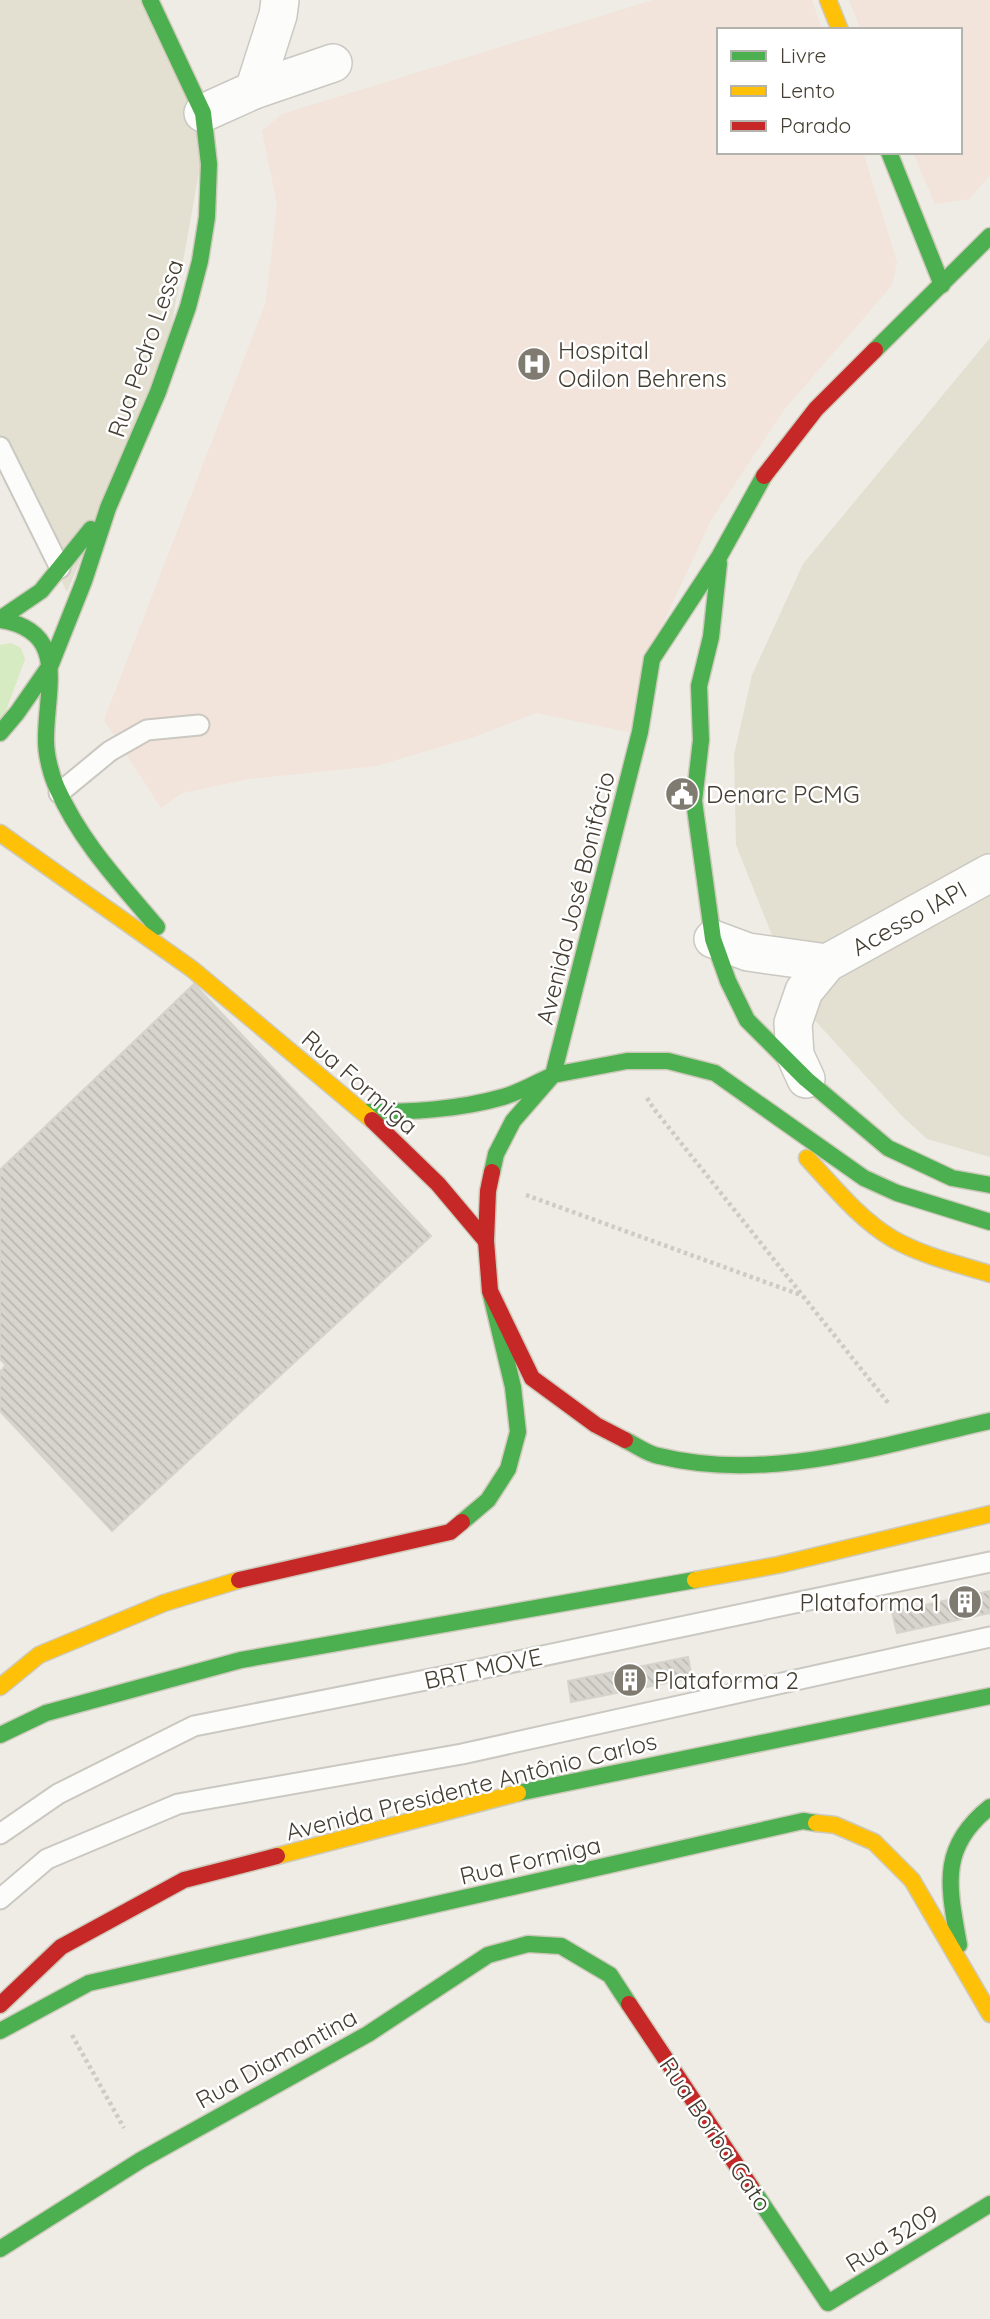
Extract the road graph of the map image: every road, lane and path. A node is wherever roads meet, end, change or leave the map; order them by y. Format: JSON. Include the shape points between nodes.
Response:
{"nodes":[{"id":1,"x":150,"y":0,"type":"edge"},
{"id":2,"x":280,"y":0,"type":"edge"},
{"id":3,"x":828,"y":0,"type":"edge"},
{"id":4,"x":839,"y":28,"type":"edge"},
{"id":5,"x":333,"y":63,"type":"dead end"},
{"id":6,"x":254,"y":90,"type":"junction"},
{"id":7,"x":203,"y":113,"type":"junction"},
{"id":8,"x":890,"y":154,"type":"edge"},
{"id":9,"x":990,"y":236,"type":"edge"},
{"id":10,"x":942,"y":285,"type":"junction"},
{"id":11,"x":0,"y":447,"type":"edge"},
{"id":12,"x":108,"y":508,"type":"junction"},
{"id":13,"x":719,"y":557,"type":"junction"},
{"id":14,"x":60,"y":568,"type":"junction"},
{"id":15,"x":0,"y":619,"type":"edge"},
{"id":16,"x":51,"y":664,"type":"junction"},
{"id":17,"x":680,"y":724,"type":"dead end"},
{"id":18,"x":199,"y":725,"type":"dead end"},
{"id":19,"x":661,"y":725,"type":"dead end"},
{"id":20,"x":640,"y":732,"type":"junction"},
{"id":21,"x":0,"y":733,"type":"edge"},
{"id":22,"x":701,"y":740,"type":"junction"},
{"id":23,"x":59,"y":793,"type":"junction"},
{"id":24,"x":0,"y":833,"type":"edge"},
{"id":25,"x":990,"y":873,"type":"edge"},
{"id":26,"x":713,"y":939,"type":"junction"},
{"id":27,"x":827,"y":963,"type":"junction"},
{"id":28,"x":192,"y":969,"type":"junction"},
{"id":29,"x":627,"y":1061,"type":"junction"},
{"id":30,"x":553,"y":1075,"type":"junction"},
{"id":31,"x":806,"y":1079,"type":"junction"},
{"id":32,"x":751,"y":1099,"type":"junction"},
{"id":33,"x":363,"y":1112,"type":"junction"},
{"id":34,"x":824,"y":1113,"type":"dead end"},
{"id":35,"x":844,"y":1145,"type":"dead end"},
{"id":36,"x":496,"y":1154,"type":"junction"},
{"id":37,"x":864,"y":1178,"type":"junction"},
{"id":38,"x":990,"y":1185,"type":"edge"},
{"id":39,"x":990,"y":1222,"type":"edge"},
{"id":40,"x":486,"y":1241,"type":"junction"},
{"id":41,"x":990,"y":1274,"type":"edge"},
{"id":42,"x":490,"y":1291,"type":"junction"},
{"id":43,"x":802,"y":1296,"type":"junction"},
{"id":44,"x":893,"y":1409,"type":"dead end"},
{"id":45,"x":990,"y":1420,"type":"edge"},
{"id":46,"x":990,"y":1514,"type":"edge"},
{"id":47,"x":990,"y":1562,"type":"edge"},
{"id":48,"x":990,"y":1637,"type":"edge"},
{"id":49,"x":0,"y":1687,"type":"edge"},
{"id":50,"x":990,"y":1696,"type":"edge"},
{"id":51,"x":0,"y":1735,"type":"edge"},
{"id":52,"x":990,"y":1807,"type":"edge"},
{"id":53,"x":0,"y":1834,"type":"edge"},
{"id":54,"x":0,"y":1899,"type":"edge"},
{"id":55,"x":583,"y":1957,"type":"joint"},
{"id":56,"x":962,"y":1967,"type":"junction"},
{"id":57,"x":52,"y":2001,"type":"junction"},
{"id":58,"x":0,"y":2005,"type":"edge"},
{"id":59,"x":990,"y":2014,"type":"edge"},
{"id":60,"x":0,"y":2031,"type":"edge"},
{"id":61,"x":141,"y":2160,"type":"junction"},
{"id":62,"x":990,"y":2190,"type":"edge"},
{"id":63,"x":984,"y":2208,"type":"edge"},
{"id":64,"x":0,"y":2249,"type":"edge"},
{"id":65,"x":834,"y":2311,"type":"edge"}],
"edges":[{"from":1,"to":7,"type":"main road","name":"Rua Pedro Lessa"},
{"from":2,"to":6,"type":"street"},
{"from":3,"to":4,"type":"main road"},
{"from":5,"to":6,"type":"street"},
{"from":6,"to":7,"type":"street"},
{"from":7,"to":12,"type":"main road","name":"Rua Pedro Lessa","via":[[209,164],[208,217],[200,261],[158,392]]},
{"from":8,"to":10,"type":"main road"},
{"from":9,"to":10,"type":"main road","name":"Avenida José Bonifácio"},
{"from":10,"to":13,"type":"main road","name":"Avenida José Bonifácio","via":[[816,409],[763,478]]},
{"from":11,"to":14,"type":"lane"},
{"from":12,"to":14,"type":"main road","name":"Rua Pedro Lessa"},
{"from":12,"to":16,"type":"main road","name":"Rua Pedro Lessa"},
{"from":13,"to":20,"type":"main road","name":"Avenida José Bonifácio","via":[[652,659]]},
{"from":13,"to":22,"type":"main road","name":"Avenida José Bonifácio","via":[[711,637],[699,686]]},
{"from":14,"to":15,"type":"main road","name":"Rua Pedro Lessa","via":[[41,591]]},
{"from":15,"to":16,"type":"main road","via":[[20,623],[38,636]]},
{"from":16,"to":21,"type":"main road","name":"Rua Pedro Lessa"},
{"from":16,"to":23,"type":"main road","name":"Rua Formiga","via":[[46,743]]},
{"from":17,"to":22,"type":"main road"},
{"from":18,"to":23,"type":"lane","via":[[147,730],[110,751]]},
{"from":19,"to":20,"type":"main road"},
{"from":20,"to":30,"type":"main road","name":"Avenida José Bonifácio"},
{"from":22,"to":26,"type":"main road","name":"Avenida José Bonifácio","via":[[694,801]]},
{"from":23,"to":28,"type":"main road","name":"Rua Formiga","via":[[97,855]]},
{"from":24,"to":28,"type":"main road","name":"Rua Formiga"},
{"from":25,"to":27,"type":"street","name":"Acesso IAPI"},
{"from":26,"to":27,"type":"street","name":"Acesso IAPI","via":[[748,952]]},
{"from":26,"to":31,"type":"main road","name":"Avenida José Bonifácio","via":[[747,1020]]},
{"from":27,"to":31,"type":"street","name":"Acesso IAPI","via":[[804,991],[793,1023],[795,1055]]},
{"from":28,"to":33,"type":"main road","name":"Rua Formiga"},
{"from":29,"to":30,"type":"main road"},
{"from":29,"to":32,"type":"main road","via":[[668,1061],[715,1073]]},
{"from":29,"to":43,"type":"path","via":[[654,1109]]},
{"from":30,"to":33,"type":"main road","via":[[475,1104]]},
{"from":30,"to":36,"type":"main road","via":[[513,1121]]},
{"from":31,"to":34,"type":"main road"},
{"from":31,"to":38,"type":"main road","via":[[888,1148],[952,1178]]},
{"from":32,"to":37,"type":"main road"},
{"from":32,"to":41,"type":"main road","via":[[864,1218],[904,1244]]},
{"from":33,"to":40,"type":"main road","name":"Rua Formiga","via":[[438,1184]]},
{"from":35,"to":37,"type":"main road"},
{"from":36,"to":40,"type":"main road","via":[[488,1191]]},
{"from":36,"to":43,"type":"path","via":[[521,1193]]},
{"from":37,"to":39,"type":"main road"},
{"from":40,"to":42,"type":"main road"},
{"from":42,"to":45,"type":"main road","via":[[533,1378],[596,1424],[656,1456],[726,1466],[798,1464]]},
{"from":42,"to":49,"type":"main road","via":[[513,1387],[518,1433],[508,1469],[488,1500],[450,1531],[221,1584],[164,1603],[39,1655]]},
{"from":43,"to":44,"type":"path"},
{"from":46,"to":51,"type":"main road","via":[[778,1565],[241,1660],[46,1713]]},
{"from":47,"to":53,"type":"lane","name":"BRT MOVE","via":[[194,1726],[58,1794]]},
{"from":48,"to":54,"type":"lane","via":[[463,1754],[178,1804],[47,1860]]},
{"from":50,"to":58,"type":"main road","name":"Avenida Presidente Antônio Carlos","via":[[547,1786],[184,1880],[61,1947]]},
{"from":52,"to":56,"type":"main road","via":[[958,1846],[949,1880]]},
{"from":55,"to":61,"type":"main road","name":"Rua Diamantina","via":[[561,1946],[528,1944],[488,1955],[368,2034]]},
{"from":55,"to":65,"type":"main road","name":"Rua Borba Gato","via":[[610,1975]]},
{"from":56,"to":57,"type":"main road","name":"Rua Formiga","via":[[912,1880],[874,1842],[835,1825],[803,1821],[89,1983]]},
{"from":56,"to":59,"type":"main road","name":"Rua Formiga"},
{"from":57,"to":60,"type":"main road","name":"Rua Formiga"},
{"from":57,"to":61,"type":"path"},
{"from":61,"to":64,"type":"main road","name":"Rua Diamantina"},
{"from":62,"to":63,"type":"main road","name":"Rua 3209"},
{"from":63,"to":65,"type":"main road","name":"Rua 3209"}]}
